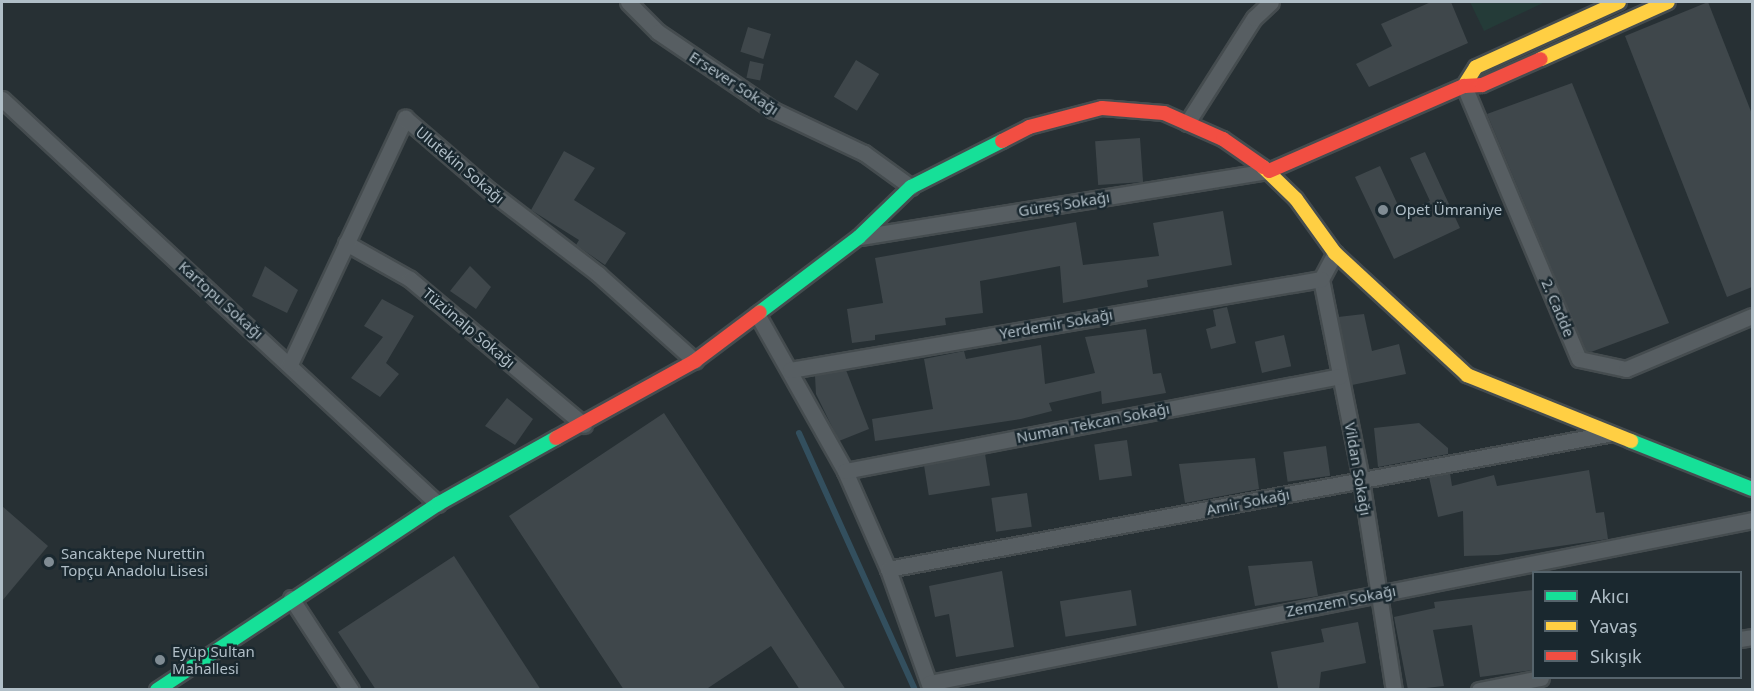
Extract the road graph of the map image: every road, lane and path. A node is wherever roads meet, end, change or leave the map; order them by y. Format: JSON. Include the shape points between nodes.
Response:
{"nodes":[{"id":1,"x":628,"y":2,"type":"edge"},
{"id":2,"x":1271,"y":2,"type":"edge"},
{"id":3,"x":1619,"y":2,"type":"edge"},
{"id":4,"x":1668,"y":2,"type":"edge"},
{"id":5,"x":1464,"y":86,"type":"junction"},
{"id":6,"x":2,"y":99,"type":"edge"},
{"id":7,"x":1187,"y":123,"type":"junction"},
{"id":8,"x":1269,"y":171,"type":"junction"},
{"id":9,"x":911,"y":187,"type":"junction"},
{"id":10,"x":859,"y":237,"type":"junction"},
{"id":11,"x":346,"y":243,"type":"junction"},
{"id":12,"x":1335,"y":253,"type":"junction"},
{"id":13,"x":1321,"y":279,"type":"junction"},
{"id":14,"x":757,"y":314,"type":"junction"},
{"id":15,"x":1752,"y":316,"type":"edge"},
{"id":16,"x":695,"y":361,"type":"junction"},
{"id":17,"x":290,"y":364,"type":"junction"},
{"id":18,"x":790,"y":370,"type":"junction"},
{"id":19,"x":1340,"y":376,"type":"junction"},
{"id":20,"x":584,"y":425,"type":"junction"},
{"id":21,"x":1607,"y":434,"type":"junction"},
{"id":22,"x":845,"y":471,"type":"junction"},
{"id":23,"x":1361,"y":480,"type":"junction"},
{"id":24,"x":1752,"y":489,"type":"edge"},
{"id":25,"x":438,"y":504,"type":"junction"},
{"id":26,"x":1752,"y":520,"type":"edge"},
{"id":27,"x":888,"y":569,"type":"junction"},
{"id":28,"x":1380,"y":594,"type":"junction"},
{"id":29,"x":291,"y":598,"type":"junction"},
{"id":30,"x":1536,"y":679,"type":"edge"},
{"id":31,"x":930,"y":686,"type":"edge"},
{"id":32,"x":157,"y":690,"type":"edge"},
{"id":33,"x":351,"y":690,"type":"edge"},
{"id":34,"x":1394,"y":690,"type":"edge"},
{"id":35,"x":1479,"y":690,"type":"edge"}],
"edges":[{"from":1,"to":9,"type":"street","name":"Ersever Sokağı","via":[[658,32],[773,110],[864,153]]},
{"from":2,"to":7,"type":"street","via":[[1254,18]]},
{"from":3,"to":5,"type":"street","via":[[1476,67]]},
{"from":4,"to":5,"type":"street","via":[[1482,85]]},
{"from":5,"to":8,"type":"street"},
{"from":5,"to":15,"type":"street","name":"2. Cadde","via":[[1579,359],[1626,369]]},
{"from":6,"to":17,"type":"street","name":"Kartopu Sokağı"},
{"from":7,"to":8,"type":"street","via":[[1223,139]]},
{"from":7,"to":9,"type":"street","via":[[1164,113],[1102,108],[1029,127]]},
{"from":8,"to":10,"type":"street","name":"Güreş Sokağı"},
{"from":8,"to":12,"type":"street","via":[[1296,199]]},
{"from":9,"to":10,"type":"street"},
{"from":10,"to":14,"type":"street"},
{"from":11,"to":16,"type":"street","name":"Ulutekin Sokağı","via":[[405,118],[490,191],[598,274]]},
{"from":11,"to":17,"type":"street","name":"Ulutekin Sokağı"},
{"from":11,"to":20,"type":"street","name":"Tüzünalp Sokağı","via":[[410,279]]},
{"from":12,"to":13,"type":"street"},
{"from":12,"to":21,"type":"street","via":[[1467,375]]},
{"from":13,"to":18,"type":"street","name":"Yerdemir Sokağı"},
{"from":13,"to":19,"type":"street","name":"Vildan Sokağı"},
{"from":14,"to":16,"type":"street"},
{"from":14,"to":18,"type":"street"},
{"from":16,"to":20,"type":"street"},
{"from":17,"to":25,"type":"street","name":"Kartopu Sokağı"},
{"from":18,"to":22,"type":"street"},
{"from":19,"to":22,"type":"street","name":"Numan Tekcan Sokağı"},
{"from":19,"to":23,"type":"street","name":"Vildan Sokağı"},
{"from":20,"to":25,"type":"street"},
{"from":21,"to":23,"type":"street","name":"Amir Sokağı"},
{"from":21,"to":24,"type":"street","via":[[1722,474]]},
{"from":22,"to":27,"type":"street"},
{"from":23,"to":27,"type":"street","name":"Amir Sokağı"},
{"from":23,"to":28,"type":"street","name":"Vildan Sokağı"},
{"from":25,"to":29,"type":"street"},
{"from":26,"to":28,"type":"street","name":"Zemzem Sokağı"},
{"from":27,"to":31,"type":"street"},
{"from":28,"to":31,"type":"street","name":"Zemzem Sokağı"},
{"from":28,"to":34,"type":"street","name":"Vildan Sokağı"},
{"from":29,"to":32,"type":"street"},
{"from":29,"to":33,"type":"street"},
{"from":30,"to":35,"type":"street"}]}
